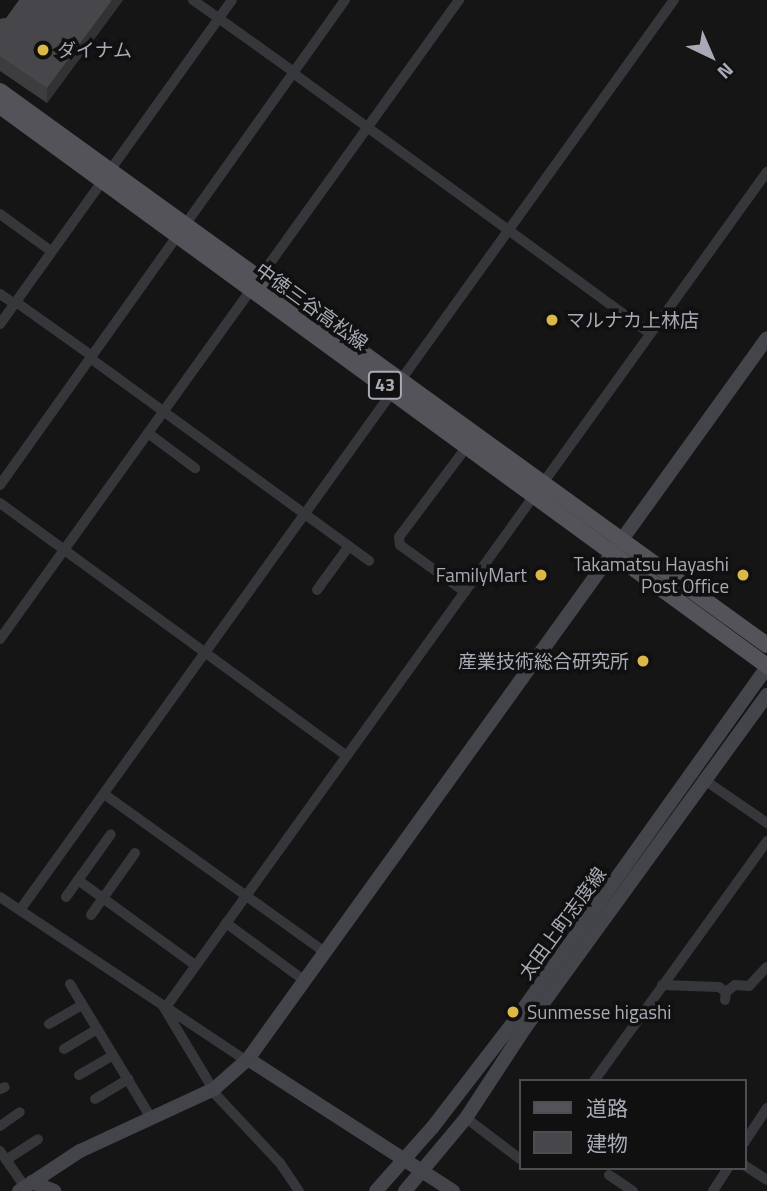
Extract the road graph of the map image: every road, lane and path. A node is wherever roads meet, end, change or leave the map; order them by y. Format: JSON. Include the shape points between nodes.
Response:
{"nodes":[{"id":1,"x":193,"y":0,"type":"edge"},
{"id":2,"x":232,"y":0,"type":"edge"},
{"id":3,"x":345,"y":0,"type":"edge"},
{"id":4,"x":459,"y":0,"type":"edge"},
{"id":5,"x":674,"y":0,"type":"edge"},
{"id":6,"x":219,"y":18,"type":"junction"},
{"id":7,"x":293,"y":73,"type":"junction"},
{"id":8,"x":0,"y":91,"type":"edge"},
{"id":9,"x":0,"y":106,"type":"edge"},
{"id":10,"x":367,"y":127,"type":"junction"},
{"id":11,"x":767,"y":172,"type":"edge"},
{"id":12,"x":107,"y":176,"type":"junction"},
{"id":13,"x":0,"y":214,"type":"edge"},
{"id":14,"x":182,"y":230,"type":"junction"},
{"id":15,"x":508,"y":230,"type":"junction"},
{"id":16,"x":51,"y":250,"type":"junction"},
{"id":17,"x":257,"y":284,"type":"junction"},
{"id":18,"x":0,"y":294,"type":"edge"},
{"id":19,"x":15,"y":303,"type":"junction"},
{"id":20,"x":0,"y":324,"type":"edge"},
{"id":21,"x":649,"y":333,"type":"junction"},
{"id":22,"x":767,"y":338,"type":"edge"},
{"id":23,"x":91,"y":357,"type":"junction"},
{"id":24,"x":398,"y":386,"type":"junction"},
{"id":25,"x":164,"y":412,"type":"junction"},
{"id":26,"x":148,"y":433,"type":"junction"},
{"id":27,"x":468,"y":445,"type":"junction"},
{"id":28,"x":195,"y":468,"type":"dead end"},
{"id":29,"x":0,"y":485,"type":"edge"},
{"id":30,"x":540,"y":488,"type":"junction"},
{"id":31,"x":0,"y":503,"type":"edge"},
{"id":32,"x":304,"y":513,"type":"junction"},
{"id":33,"x":617,"y":544,"type":"junction"},
{"id":34,"x":349,"y":547,"type":"junction"},
{"id":35,"x":64,"y":550,"type":"junction"},
{"id":36,"x":369,"y":561,"type":"dead end"},
{"id":37,"x":317,"y":590,"type":"dead end"},
{"id":38,"x":465,"y":592,"type":"junction"},
{"id":39,"x":0,"y":639,"type":"edge"},
{"id":40,"x":767,"y":645,"type":"edge"},
{"id":41,"x":205,"y":652,"type":"junction"},
{"id":42,"x":767,"y":666,"type":"edge"},
{"id":43,"x":767,"y":695,"type":"edge"},
{"id":44,"x":346,"y":755,"type":"junction"},
{"id":45,"x":703,"y":779,"type":"junction"},
{"id":46,"x":104,"y":794,"type":"junction"},
{"id":47,"x":767,"y":823,"type":"edge"},
{"id":48,"x":111,"y":834,"type":"dead end"},
{"id":49,"x":767,"y":841,"type":"edge"},
{"id":50,"x":135,"y":853,"type":"dead end"},
{"id":51,"x":78,"y":880,"type":"junction"},
{"id":52,"x":246,"y":894,"type":"junction"},
{"id":53,"x":0,"y":897,"type":"edge"},
{"id":54,"x":66,"y":897,"type":"dead end"},
{"id":55,"x":103,"y":898,"type":"junction"},
{"id":56,"x":20,"y":911,"type":"junction"},
{"id":57,"x":91,"y":915,"type":"dead end"},
{"id":58,"x":226,"y":923,"type":"junction"},
{"id":59,"x":325,"y":952,"type":"junction"},
{"id":60,"x":195,"y":965,"type":"junction"},
{"id":61,"x":767,"y":967,"type":"edge"},
{"id":62,"x":305,"y":981,"type":"junction"},
{"id":63,"x":69,"y":984,"type":"dead end"},
{"id":64,"x":662,"y":985,"type":"junction"},
{"id":65,"x":82,"y":1005,"type":"junction"},
{"id":66,"x":164,"y":1006,"type":"junction"},
{"id":67,"x":49,"y":1024,"type":"dead end"},
{"id":68,"x":97,"y":1029,"type":"junction"},
{"id":69,"x":64,"y":1049,"type":"dead end"},
{"id":70,"x":113,"y":1055,"type":"junction"},
{"id":71,"x":248,"y":1060,"type":"junction"},
{"id":72,"x":79,"y":1075,"type":"dead end"},
{"id":73,"x":128,"y":1079,"type":"junction"},
{"id":74,"x":595,"y":1079,"type":"edge"},
{"id":75,"x":214,"y":1089,"type":"junction"},
{"id":76,"x":95,"y":1099,"type":"dead end"},
{"id":77,"x":767,"y":1108,"type":"edge"},
{"id":78,"x":20,"y":1112,"type":"dead end"},
{"id":79,"x":151,"y":1118,"type":"junction"},
{"id":80,"x":466,"y":1118,"type":"junction"},
{"id":81,"x":0,"y":1126,"type":"edge"},
{"id":82,"x":38,"y":1139,"type":"dead end"},
{"id":83,"x":746,"y":1140,"type":"edge"},
{"id":84,"x":3,"y":1156,"type":"edge"},
{"id":85,"x":518,"y":1157,"type":"edge"},
{"id":86,"x":406,"y":1160,"type":"junction"},
{"id":87,"x":746,"y":1166,"type":"edge"},
{"id":88,"x":727,"y":1170,"type":"edge"},
{"id":89,"x":423,"y":1171,"type":"junction"},
{"id":90,"x":609,"y":1175,"type":"dead end"},
{"id":91,"x":767,"y":1180,"type":"edge"},
{"id":92,"x":25,"y":1187,"type":"edge"},
{"id":93,"x":718,"y":1189,"type":"edge"},
{"id":94,"x":54,"y":1191,"type":"edge"},
{"id":95,"x":299,"y":1191,"type":"edge"},
{"id":96,"x":376,"y":1191,"type":"edge"},
{"id":97,"x":405,"y":1191,"type":"edge"},
{"id":98,"x":453,"y":1191,"type":"edge"},
{"id":99,"x":633,"y":1191,"type":"edge"}],
"edges":[{"from":1,"to":6,"type":"street"},
{"from":2,"to":6,"type":"street"},
{"from":3,"to":7,"type":"street"},
{"from":4,"to":10,"type":"street"},
{"from":5,"to":15,"type":"street"},
{"from":6,"to":7,"type":"street"},
{"from":6,"to":12,"type":"street"},
{"from":7,"to":10,"type":"street"},
{"from":7,"to":14,"type":"street"},
{"from":8,"to":12,"type":"main road","name":"中徳三谷高松線","number":"43"},
{"from":9,"to":12,"type":"main road","name":"中徳三谷高松線","number":"43"},
{"from":10,"to":15,"type":"street"},
{"from":10,"to":17,"type":"street"},
{"from":11,"to":21,"type":"street"},
{"from":12,"to":14,"type":"main road","name":"中徳三谷高松線","number":"43"},
{"from":12,"to":16,"type":"street"},
{"from":13,"to":16,"type":"street"},
{"from":14,"to":17,"type":"main road","name":"中徳三谷高松線","number":"43"},
{"from":14,"to":23,"type":"street"},
{"from":15,"to":21,"type":"street"},
{"from":15,"to":24,"type":"street"},
{"from":16,"to":19,"type":"street"},
{"from":17,"to":24,"type":"main road","name":"中徳三谷高松線","number":"43"},
{"from":17,"to":25,"type":"street"},
{"from":18,"to":19,"type":"street"},
{"from":19,"to":20,"type":"street"},
{"from":19,"to":23,"type":"street"},
{"from":21,"to":30,"type":"street"},
{"from":22,"to":33,"type":"street"},
{"from":23,"to":25,"type":"street"},
{"from":23,"to":29,"type":"street"},
{"from":24,"to":27,"type":"main road","name":"中徳三谷高松線","number":"43"},
{"from":24,"to":30,"type":"main road","name":"中徳三谷高松線","number":"43"},
{"from":24,"to":32,"type":"street"},
{"from":25,"to":26,"type":"street"},
{"from":25,"to":32,"type":"street"},
{"from":26,"to":28,"type":"street"},
{"from":26,"to":35,"type":"street"},
{"from":27,"to":30,"type":"main road","name":"中徳三谷高松線","number":"43"},
{"from":27,"to":38,"type":"street","via":[[399,537],[400,545]]},
{"from":30,"to":33,"type":"main road","name":"中徳三谷高松線","number":"43"},
{"from":30,"to":38,"type":"street"},
{"from":31,"to":35,"type":"street"},
{"from":32,"to":34,"type":"street"},
{"from":32,"to":41,"type":"street"},
{"from":33,"to":40,"type":"main road","name":"中徳三谷高松線","number":"43"},
{"from":33,"to":42,"type":"main road","name":"中徳三谷高松線","number":"43"},
{"from":33,"to":59,"type":"street"},
{"from":34,"to":36,"type":"street"},
{"from":34,"to":37,"type":"street"},
{"from":35,"to":39,"type":"street"},
{"from":35,"to":41,"type":"street"},
{"from":38,"to":44,"type":"street"},
{"from":41,"to":44,"type":"street"},
{"from":41,"to":46,"type":"street"},
{"from":42,"to":86,"type":"street","name":"太田上町志度線","via":[[583,928]]},
{"from":43,"to":45,"type":"street","name":"太田上町志度線"},
{"from":44,"to":52,"type":"street"},
{"from":45,"to":47,"type":"street"},
{"from":45,"to":80,"type":"street","name":"太田上町志度線"},
{"from":46,"to":52,"type":"street"},
{"from":46,"to":56,"type":"street"},
{"from":48,"to":51,"type":"street"},
{"from":49,"to":64,"type":"street"},
{"from":50,"to":55,"type":"street"},
{"from":51,"to":54,"type":"street"},
{"from":51,"to":55,"type":"street"},
{"from":52,"to":58,"type":"street"},
{"from":52,"to":59,"type":"street"},
{"from":53,"to":56,"type":"street"},
{"from":55,"to":57,"type":"street"},
{"from":55,"to":60,"type":"street"},
{"from":56,"to":66,"type":"street"},
{"from":58,"to":60,"type":"street"},
{"from":58,"to":62,"type":"street"},
{"from":59,"to":62,"type":"street"},
{"from":60,"to":66,"type":"street"},
{"from":61,"to":64,"type":"street","via":[[749,986],[735,985],[725,996],[719,988]]},
{"from":62,"to":71,"type":"street"},
{"from":63,"to":65,"type":"street"},
{"from":64,"to":74,"type":"street"},
{"from":65,"to":67,"type":"street"},
{"from":65,"to":68,"type":"street"},
{"from":66,"to":71,"type":"street"},
{"from":66,"to":75,"type":"street","via":[[183,1045]]},
{"from":68,"to":69,"type":"street"},
{"from":68,"to":70,"type":"street"},
{"from":70,"to":72,"type":"street"},
{"from":70,"to":73,"type":"street"},
{"from":71,"to":75,"type":"street"},
{"from":71,"to":86,"type":"street"},
{"from":73,"to":76,"type":"street"},
{"from":73,"to":79,"type":"street"},
{"from":75,"to":79,"type":"street"},
{"from":75,"to":95,"type":"street"},
{"from":77,"to":83,"type":"street"},
{"from":78,"to":81,"type":"street"},
{"from":79,"to":92,"type":"street","via":[[80,1151]]},
{"from":80,"to":85,"type":"street"},
{"from":80,"to":89,"type":"street","name":"太田上町志度線"},
{"from":82,"to":84,"type":"street"},
{"from":84,"to":92,"type":"street"},
{"from":86,"to":89,"type":"street"},
{"from":86,"to":96,"type":"street","name":"太田上町志度線"},
{"from":87,"to":91,"type":"street"},
{"from":88,"to":93,"type":"street"},
{"from":89,"to":97,"type":"street","name":"太田上町志度線"},
{"from":89,"to":98,"type":"street"},
{"from":90,"to":99,"type":"street"},
{"from":92,"to":94,"type":"street"}]}
